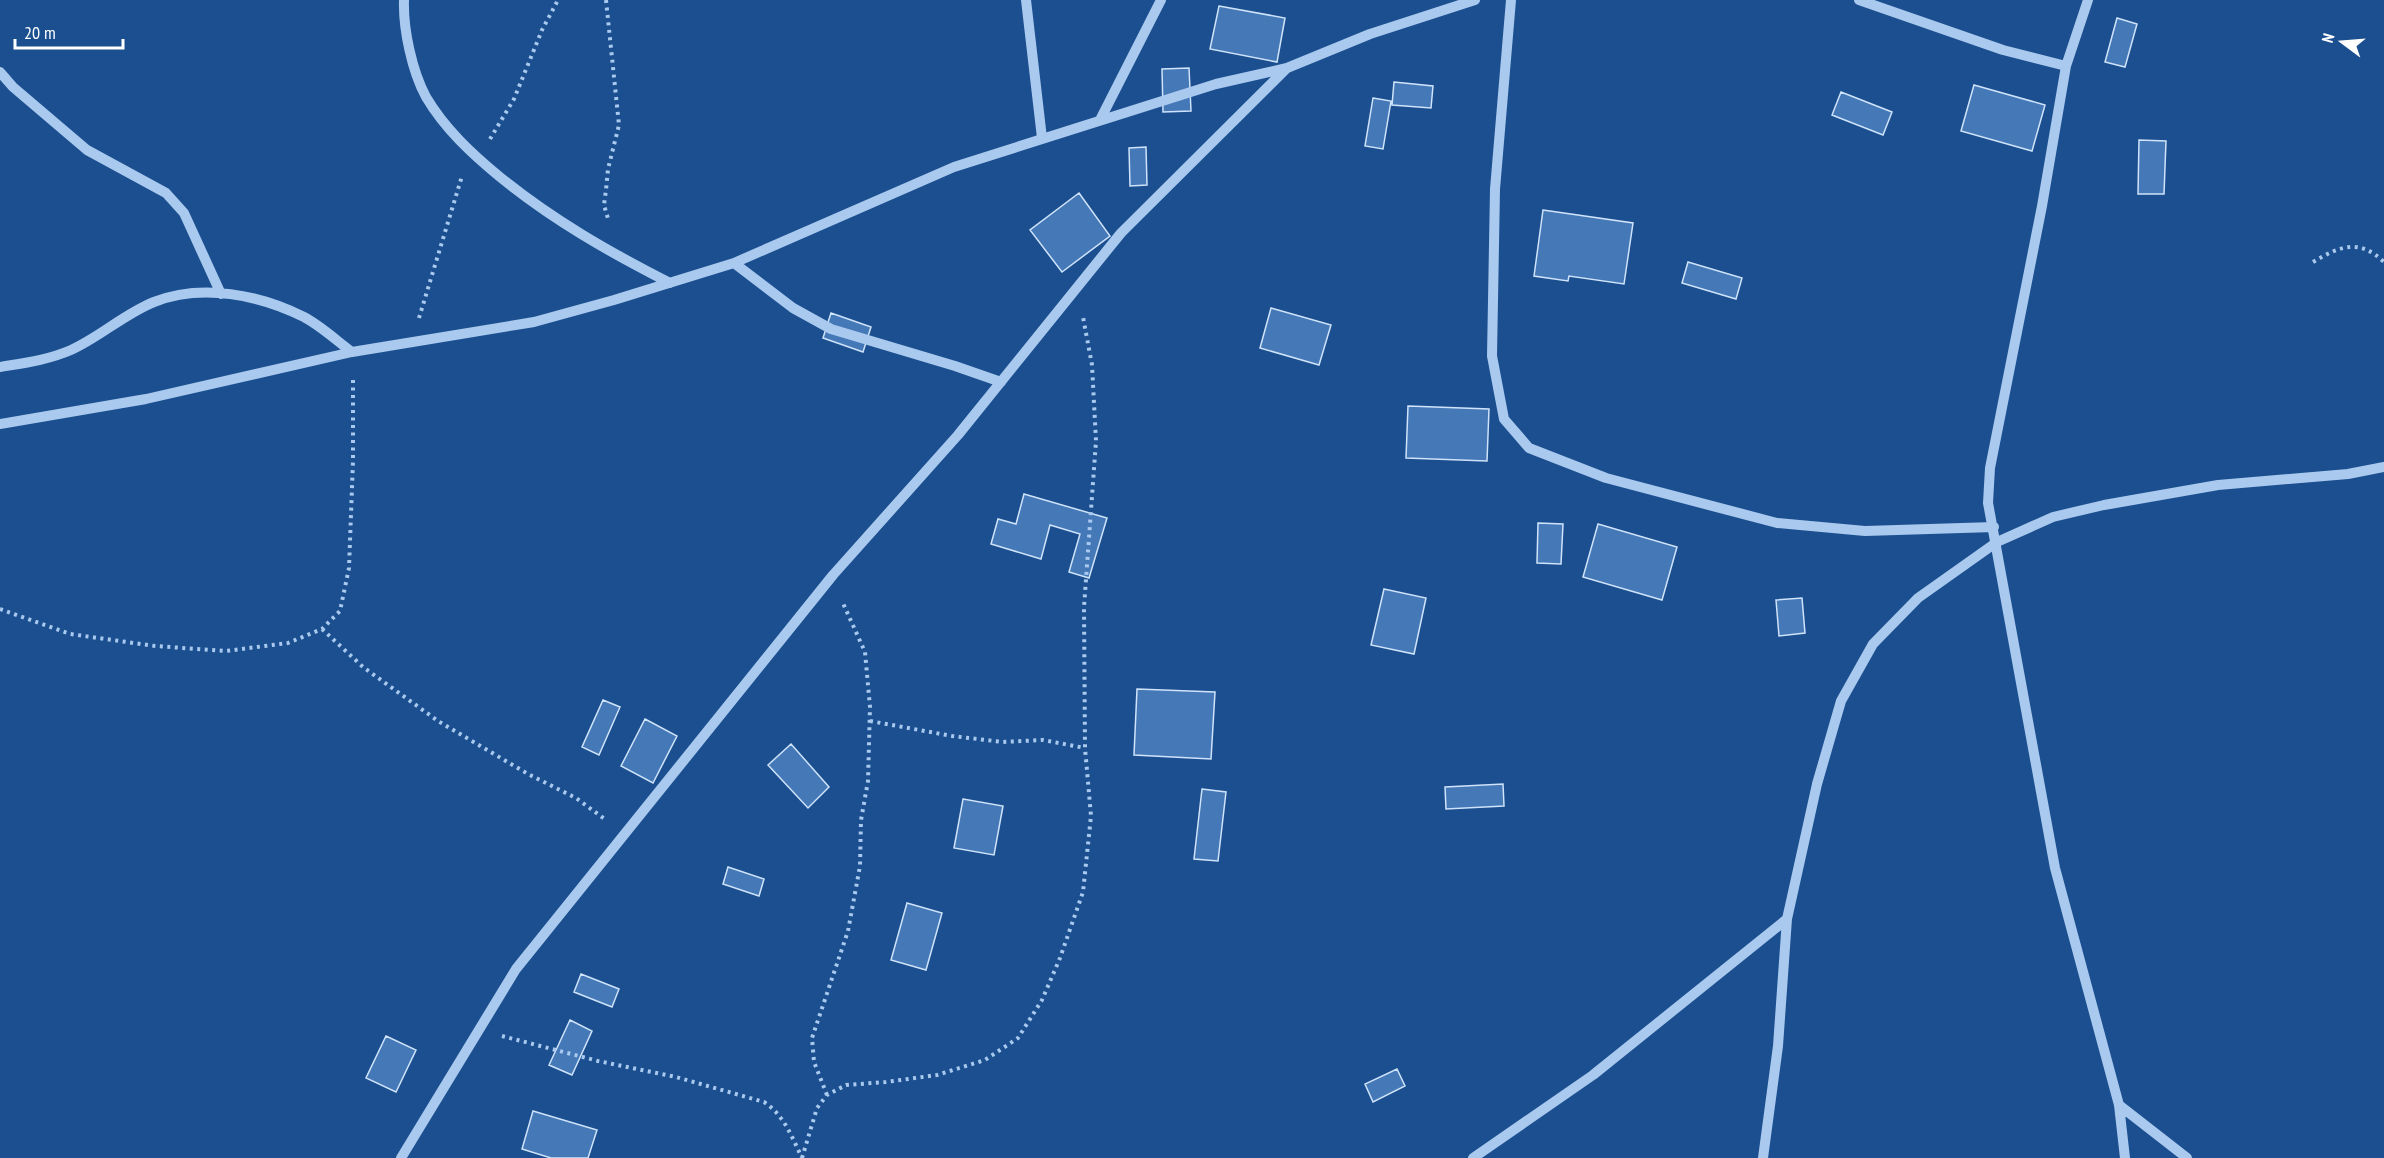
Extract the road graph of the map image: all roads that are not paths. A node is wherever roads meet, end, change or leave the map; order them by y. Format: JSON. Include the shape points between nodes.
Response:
{"nodes":[{"id":1,"x":404,"y":0,"type":"edge"},
{"id":2,"x":1026,"y":0,"type":"edge"},
{"id":3,"x":1161,"y":0,"type":"edge"},
{"id":4,"x":1476,"y":0,"type":"edge"},
{"id":5,"x":1511,"y":0,"type":"edge"},
{"id":6,"x":1859,"y":0,"type":"edge"},
{"id":7,"x":2088,"y":0,"type":"edge"},
{"id":8,"x":2066,"y":66,"type":"junction"},
{"id":9,"x":1287,"y":68,"type":"junction"},
{"id":10,"x":0,"y":72,"type":"edge"},
{"id":11,"x":1100,"y":120,"type":"junction"},
{"id":12,"x":1042,"y":138,"type":"junction"},
{"id":13,"x":734,"y":263,"type":"junction"},
{"id":14,"x":670,"y":283,"type":"junction"},
{"id":15,"x":221,"y":294,"type":"junction"},
{"id":16,"x":352,"y":352,"type":"junction"},
{"id":17,"x":0,"y":367,"type":"edge"},
{"id":18,"x":1001,"y":382,"type":"junction"},
{"id":19,"x":0,"y":424,"type":"edge"},
{"id":20,"x":2384,"y":466,"type":"edge"},
{"id":21,"x":1994,"y":527,"type":"junction"},
{"id":22,"x":1997,"y":542,"type":"junction"},
{"id":23,"x":1787,"y":919,"type":"junction"},
{"id":24,"x":2119,"y":1105,"type":"junction"},
{"id":25,"x":401,"y":1158,"type":"edge"},
{"id":26,"x":1473,"y":1158,"type":"edge"},
{"id":27,"x":1763,"y":1158,"type":"edge"},
{"id":28,"x":2125,"y":1158,"type":"edge"},
{"id":29,"x":2187,"y":1158,"type":"edge"}],
"edges":[{"from":1,"to":14,"type":"street","via":[[406,30],[419,82],[427,98],[474,156],[536,207]]},
{"from":2,"to":12,"type":"street"},
{"from":3,"to":11,"type":"street"},
{"from":4,"to":9,"type":"street","via":[[1370,34]]},
{"from":5,"to":21,"type":"street","via":[[1495,189],[1492,356],[1504,419],[1529,448],[1606,478],[1777,524],[1864,531]]},
{"from":6,"to":8,"type":"street","via":[[2003,50]]},
{"from":7,"to":8,"type":"street"},
{"from":8,"to":21,"type":"street","via":[[1990,468],[1988,503]]},
{"from":9,"to":11,"type":"street","via":[[1216,84]]},
{"from":9,"to":18,"type":"street","via":[[1121,233]]},
{"from":10,"to":15,"type":"street","via":[[87,150],[166,193],[184,213]]},
{"from":11,"to":12,"type":"street"},
{"from":12,"to":13,"type":"street","via":[[954,167]]},
{"from":13,"to":14,"type":"street"},
{"from":13,"to":18,"type":"street","via":[[793,308],[831,329]]},
{"from":14,"to":16,"type":"street","via":[[534,322]]},
{"from":15,"to":16,"type":"street","via":[[266,302],[306,318]]},
{"from":15,"to":17,"type":"street","via":[[192,292],[155,302],[73,349],[47,359]]},
{"from":16,"to":19,"type":"street","via":[[146,399]]},
{"from":18,"to":25,"type":"street","via":[[833,575],[516,969]]},
{"from":20,"to":22,"type":"street","via":[[2348,474],[2218,485],[2104,505],[2053,516]]},
{"from":21,"to":22,"type":"street"},
{"from":22,"to":23,"type":"street","via":[[1910,605],[1874,644],[1841,701],[1817,784]]},
{"from":22,"to":24,"type":"street","via":[[2055,868]]},
{"from":23,"to":26,"type":"street","via":[[1593,1075]]},
{"from":23,"to":27,"type":"street","via":[[1778,1046]]},
{"from":24,"to":28,"type":"street"},
{"from":24,"to":29,"type":"street"}]}
